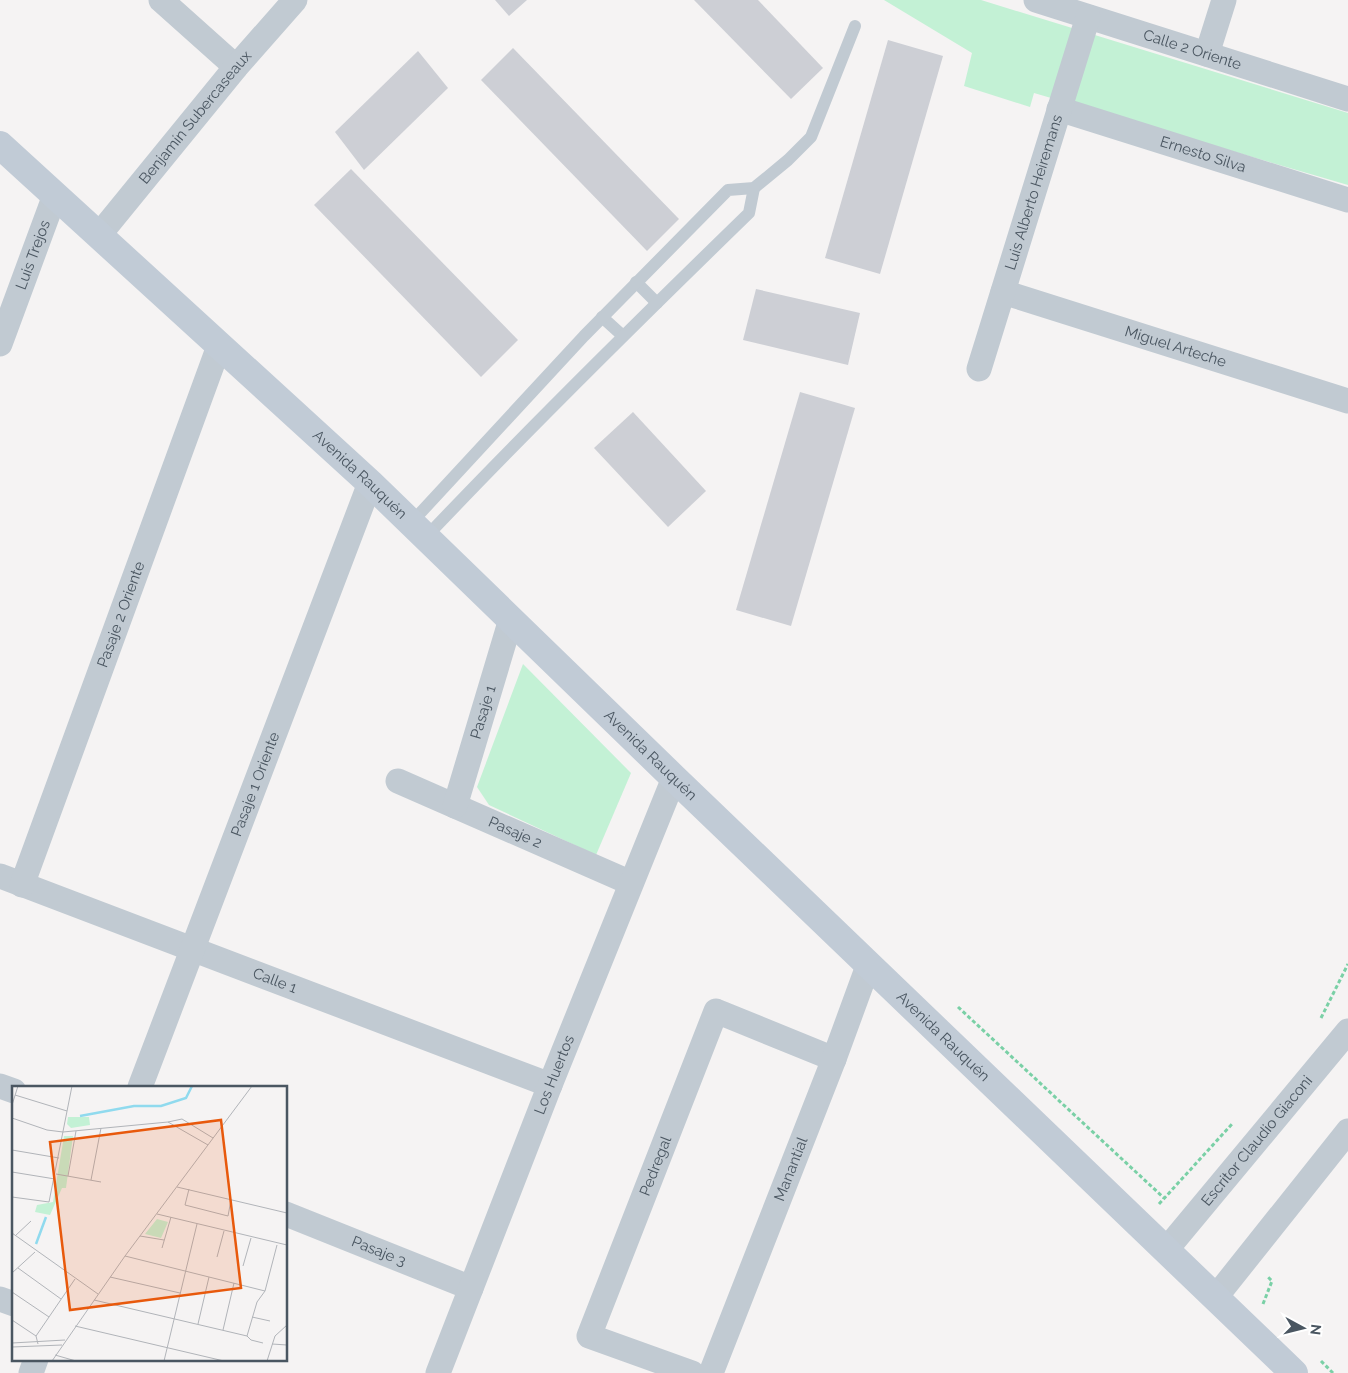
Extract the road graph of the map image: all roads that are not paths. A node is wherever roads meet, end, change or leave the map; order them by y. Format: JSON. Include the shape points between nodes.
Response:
{"nodes":[{"id":1,"x":161,"y":0,"type":"edge"},
{"id":2,"x":295,"y":0,"type":"edge"},
{"id":3,"x":1224,"y":0,"type":"edge"},
{"id":4,"x":1044,"y":1,"type":"edge"},
{"id":5,"x":1088,"y":17,"type":"junction"},
{"id":6,"x":855,"y":26,"type":"dead end"},
{"id":7,"x":1207,"y":54,"type":"junction"},
{"id":8,"x":236,"y":67,"type":"junction"},
{"id":9,"x":1348,"y":99,"type":"edge"},
{"id":10,"x":1059,"y":108,"type":"junction"},
{"id":11,"x":0,"y":145,"type":"edge"},
{"id":12,"x":754,"y":188,"type":"junction"},
{"id":13,"x":55,"y":195,"type":"junction"},
{"id":14,"x":1348,"y":200,"type":"edge"},
{"id":15,"x":99,"y":235,"type":"junction"},
{"id":16,"x":636,"y":282,"type":"junction"},
{"id":17,"x":1003,"y":292,"type":"junction"},
{"id":18,"x":656,"y":303,"type":"junction"},
{"id":19,"x":602,"y":317,"type":"junction"},
{"id":20,"x":622,"y":336,"type":"junction"},
{"id":21,"x":0,"y":344,"type":"edge"},
{"id":22,"x":219,"y":346,"type":"junction"},
{"id":23,"x":979,"y":369,"type":"dead end"},
{"id":24,"x":1348,"y":401,"type":"edge"},
{"id":25,"x":370,"y":483,"type":"junction"},
{"id":26,"x":419,"y":530,"type":"junction"},
{"id":27,"x":511,"y":619,"type":"junction"},
{"id":28,"x":674,"y":778,"type":"junction"},
{"id":29,"x":398,"y":782,"type":"dead end"},
{"id":30,"x":455,"y":806,"type":"junction"},
{"id":31,"x":11,"y":881,"type":"edge"},
{"id":32,"x":631,"y":883,"type":"junction"},
{"id":33,"x":193,"y":949,"type":"junction"},
{"id":34,"x":868,"y":966,"type":"junction"},
{"id":35,"x":1348,"y":1030,"type":"edge"},
{"id":36,"x":834,"y":1059,"type":"junction"},
{"id":37,"x":550,"y":1085,"type":"junction"},
{"id":38,"x":0,"y":1086,"type":"edge"},
{"id":39,"x":140,"y":1086,"type":"edge"},
{"id":40,"x":12,"y":1090,"type":"edge"},
{"id":41,"x":1348,"y":1131,"type":"edge"},
{"id":42,"x":288,"y":1215,"type":"edge"},
{"id":43,"x":1166,"y":1250,"type":"junction"},
{"id":44,"x":471,"y":1288,"type":"junction"},
{"id":45,"x":1215,"y":1298,"type":"junction"},
{"id":46,"x":0,"y":1299,"type":"edge"},
{"id":47,"x":12,"y":1303,"type":"edge"},
{"id":48,"x":36,"y":1360,"type":"edge"},
{"id":49,"x":31,"y":1373,"type":"edge"},
{"id":50,"x":438,"y":1373,"type":"edge"},
{"id":51,"x":692,"y":1373,"type":"edge"},
{"id":52,"x":711,"y":1373,"type":"edge"},
{"id":53,"x":1294,"y":1373,"type":"edge"}],
"edges":[{"from":1,"to":8,"type":"street"},
{"from":2,"to":8,"type":"street","name":"Benjamín Subercaseaux"},
{"from":3,"to":7,"type":"street"},
{"from":4,"to":5,"type":"street","name":"Calle 2 Oriente"},
{"from":5,"to":7,"type":"street","name":"Calle 2 Oriente"},
{"from":5,"to":10,"type":"street","name":"Luis Alberto Heiremans"},
{"from":6,"to":12,"type":"lane","via":[[810,137]]},
{"from":7,"to":9,"type":"street","name":"Calle 2 Oriente"},
{"from":8,"to":15,"type":"street","name":"Benjamín Subercaseaux"},
{"from":10,"to":14,"type":"street","name":"Ernesto Silva"},
{"from":10,"to":17,"type":"street","name":"Luis Alberto Heiremans"},
{"from":11,"to":13,"type":"main road","name":"Avenida Rauquén"},
{"from":12,"to":16,"type":"lane","via":[[728,190]]},
{"from":12,"to":18,"type":"lane","via":[[749,213]]},
{"from":13,"to":15,"type":"main road","name":"Avenida Rauquén"},
{"from":13,"to":21,"type":"street","name":"Luis Trejos"},
{"from":15,"to":22,"type":"main road","name":"Avenida Rauquén"},
{"from":16,"to":18,"type":"lane"},
{"from":16,"to":19,"type":"lane"},
{"from":17,"to":23,"type":"street","name":"Luis Alberto Heiremans"},
{"from":17,"to":24,"type":"street","name":"Miguel Arteche"},
{"from":18,"to":20,"type":"lane"},
{"from":19,"to":20,"type":"lane"},
{"from":19,"to":26,"type":"lane"},
{"from":20,"to":26,"type":"lane","via":[[493,468]]},
{"from":22,"to":25,"type":"main road","name":"Avenida Rauquén"},
{"from":22,"to":31,"type":"street","name":"Pasaje 2 Oriente"},
{"from":25,"to":26,"type":"main road","name":"Avenida Rauquén"},
{"from":25,"to":33,"type":"street","name":"Pasaje 1 Oriente"},
{"from":26,"to":27,"type":"main road","name":"Avenida Rauquén"},
{"from":27,"to":28,"type":"main road","name":"Avenida Rauquén"},
{"from":27,"to":30,"type":"street","name":"Pasaje 1"},
{"from":28,"to":32,"type":"street","name":"Los Huertos"},
{"from":28,"to":34,"type":"main road","name":"Avenida Rauquén"},
{"from":29,"to":30,"type":"street","name":"Pasaje 2"},
{"from":30,"to":32,"type":"street","name":"Pasaje 2"},
{"from":31,"to":33,"type":"street","name":"Calle 1"},
{"from":32,"to":37,"type":"street","name":"Los Huertos"},
{"from":33,"to":37,"type":"street","name":"Calle 1"},
{"from":33,"to":39,"type":"street","name":"Pasaje 1 Oriente"},
{"from":34,"to":36,"type":"street","name":"Manantial"},
{"from":34,"to":43,"type":"main road","name":"Avenida Rauquén"},
{"from":35,"to":43,"type":"street","name":"Escritor Claudio Giaconi"},
{"from":36,"to":51,"type":"street","name":"Pedregal","via":[[716,1011],[589,1336]]},
{"from":36,"to":52,"type":"street","name":"Manantial"},
{"from":37,"to":44,"type":"street","name":"Los Huertos"},
{"from":38,"to":40,"type":"street"},
{"from":41,"to":45,"type":"street"},
{"from":42,"to":44,"type":"street","name":"Pasaje 3"},
{"from":43,"to":45,"type":"main road","name":"Avenida Rauquén"},
{"from":44,"to":50,"type":"street","name":"Los Huertos"},
{"from":45,"to":53,"type":"main road","name":"Avenida Rauquén"},
{"from":46,"to":47,"type":"street"},
{"from":48,"to":49,"type":"street"}]}
